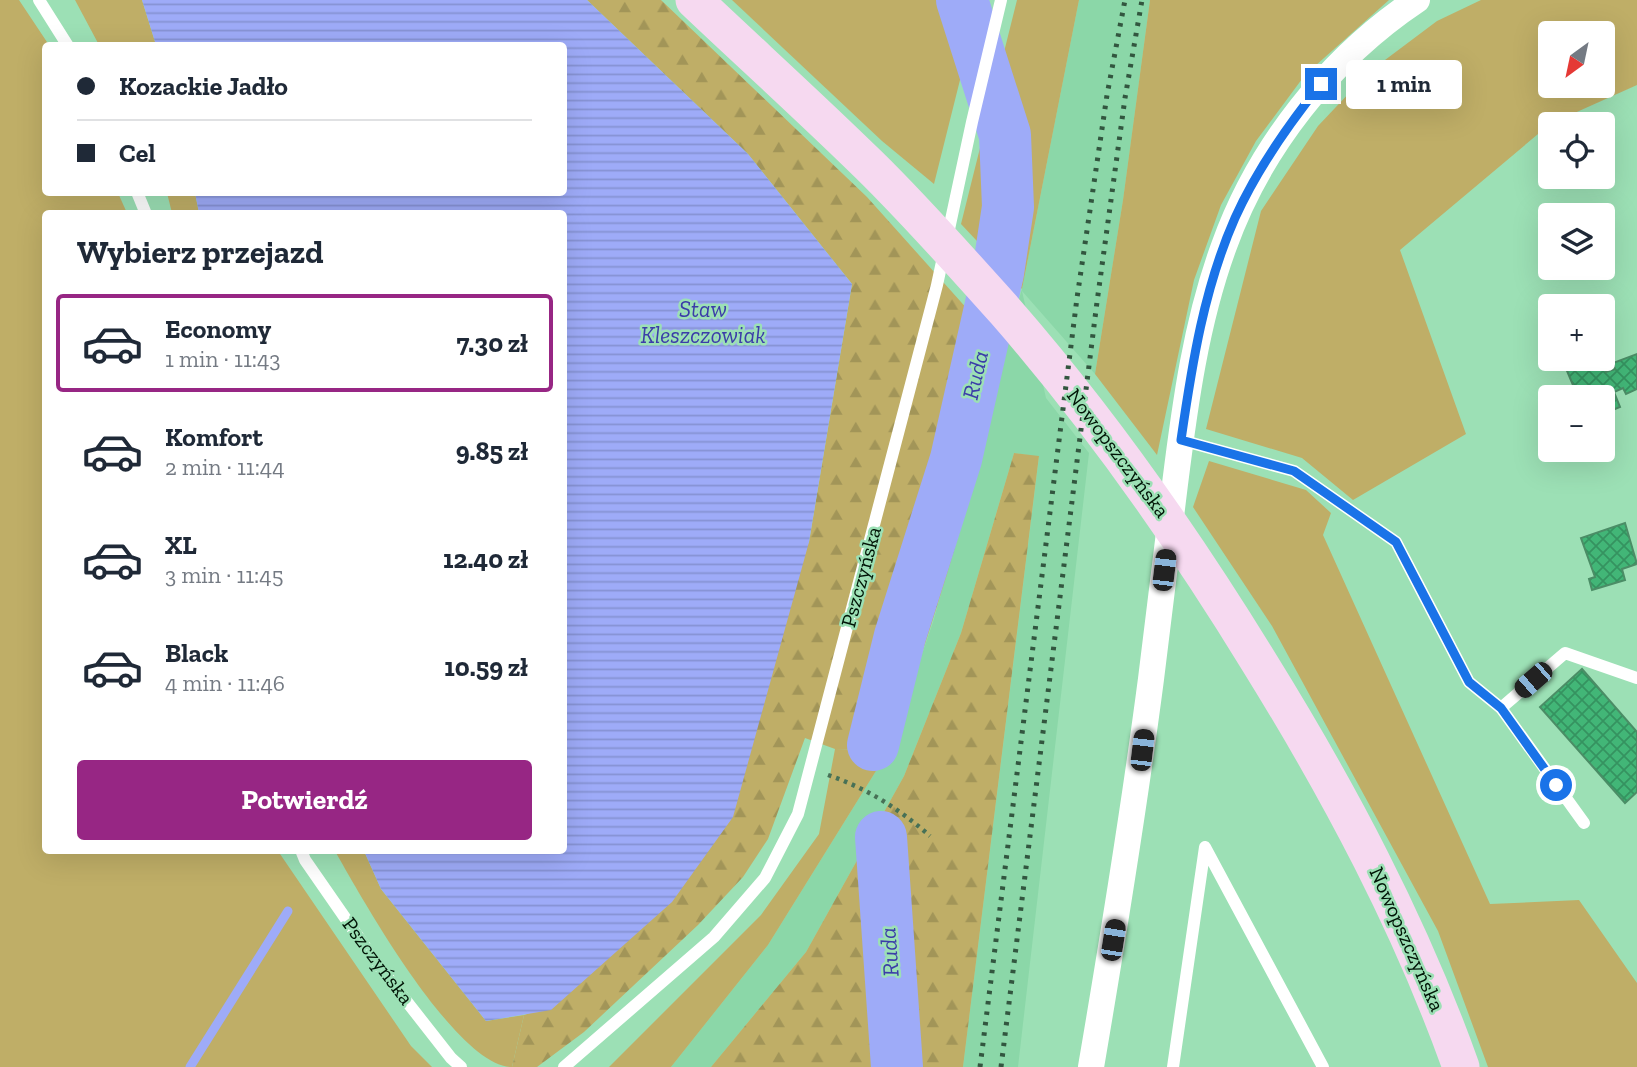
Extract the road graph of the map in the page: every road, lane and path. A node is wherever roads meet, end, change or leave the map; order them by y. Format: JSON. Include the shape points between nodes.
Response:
{"nodes":[{"id":1,"x":39,"y":0,"type":"edge"},
{"id":2,"x":694,"y":0,"type":"edge"},
{"id":3,"x":1001,"y":0,"type":"edge"},
{"id":4,"x":1417,"y":0,"type":"edge"},
{"id":5,"x":65,"y":42,"type":"edge"},
{"id":6,"x":1181,"y":440,"type":"junction"},
{"id":7,"x":1637,"y":678,"type":"edge"},
{"id":8,"x":1501,"y":708,"type":"junction"},
{"id":9,"x":810,"y":769,"type":"junction"},
{"id":10,"x":1584,"y":823,"type":"dead end"},
{"id":11,"x":930,"y":836,"type":"dead end"},
{"id":12,"x":303,"y":854,"type":"edge"},
{"id":13,"x":461,"y":1067,"type":"edge"},
{"id":14,"x":564,"y":1067,"type":"edge"},
{"id":15,"x":1091,"y":1067,"type":"edge"},
{"id":16,"x":1173,"y":1067,"type":"edge"},
{"id":17,"x":1323,"y":1067,"type":"edge"},
{"id":18,"x":1461,"y":1067,"type":"edge"}],
"edges":[{"from":1,"to":5,"type":"lane"},
{"from":2,"to":18,"type":"main road","name":"Nowopszczyńska","via":[[870,166],[999,304],[1148,490],[1310,743],[1386,888]]},
{"from":3,"to":9,"type":"lane","name":"Pszczyńska","via":[[937,285]]},
{"from":4,"to":6,"type":"street","via":[[1321,84],[1250,188],[1224,244],[1209,295]]},
{"from":6,"to":8,"type":"lane","via":[[1294,471],[1396,542],[1469,682]]},
{"from":6,"to":15,"type":"street","via":[[1135,798]]},
{"from":7,"to":8,"type":"lane","via":[[1565,653]]},
{"from":8,"to":10,"type":"lane"},
{"from":9,"to":11,"type":"path","via":[[876,795]]},
{"from":9,"to":14,"type":"lane","name":"Pszczyńska","via":[[799,814],[765,878],[714,937]]},
{"from":12,"to":13,"type":"lane","name":"Pszczyńska","via":[[375,961]]},
{"from":16,"to":17,"type":"lane","via":[[1205,847]]}]}
